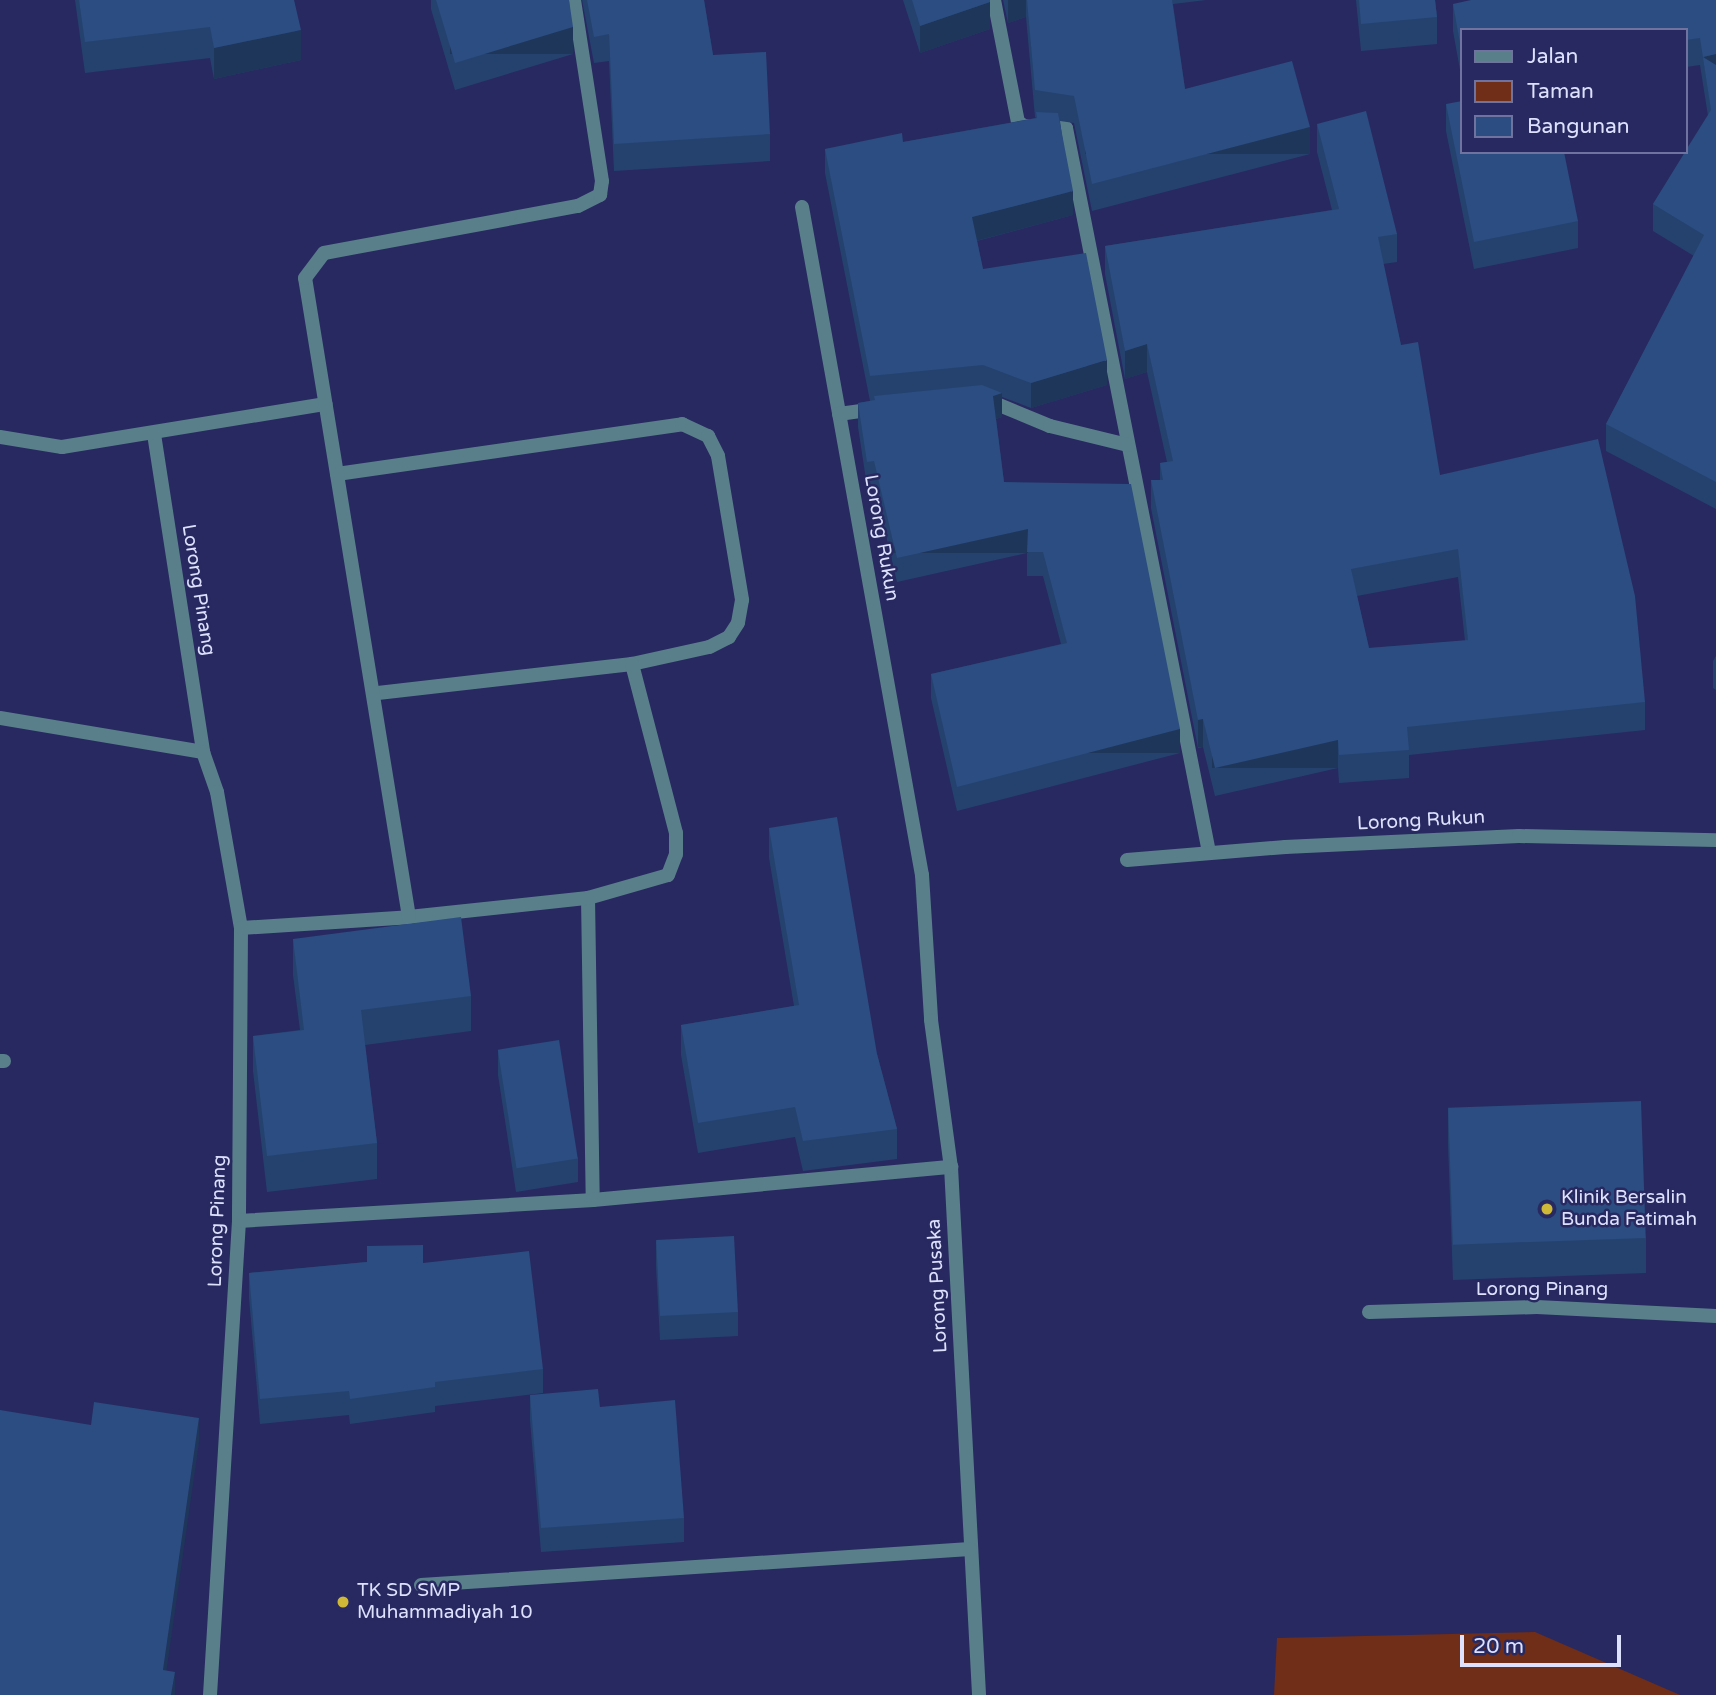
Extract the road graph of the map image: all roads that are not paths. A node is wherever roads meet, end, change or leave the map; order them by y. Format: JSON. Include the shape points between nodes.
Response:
{"nodes":[{"id":1,"x":574,"y":0,"type":"edge"},
{"id":2,"x":995,"y":0,"type":"edge"},
{"id":3,"x":802,"y":207,"type":"dead end"},
{"id":4,"x":975,"y":399,"type":"edge"},
{"id":5,"x":326,"y":404,"type":"junction"},
{"id":6,"x":895,"y":407,"type":"edge"},
{"id":7,"x":839,"y":414,"type":"junction"},
{"id":8,"x":154,"y":434,"type":"junction"},
{"id":9,"x":0,"y":438,"type":"edge"},
{"id":10,"x":1128,"y":446,"type":"junction"},
{"id":11,"x":337,"y":474,"type":"junction"},
{"id":12,"x":632,"y":664,"type":"junction"},
{"id":13,"x":376,"y":693,"type":"junction"},
{"id":14,"x":0,"y":718,"type":"edge"},
{"id":15,"x":203,"y":752,"type":"junction"},
{"id":16,"x":1716,"y":840,"type":"edge"},
{"id":17,"x":1209,"y":852,"type":"junction"},
{"id":18,"x":1128,"y":860,"type":"dead end"},
{"id":19,"x":922,"y":876,"type":"joint"},
{"id":20,"x":588,"y":898,"type":"junction"},
{"id":21,"x":409,"y":917,"type":"junction"},
{"id":22,"x":241,"y":928,"type":"junction"},
{"id":23,"x":951,"y":1167,"type":"junction"},
{"id":24,"x":593,"y":1199,"type":"junction"},
{"id":25,"x":239,"y":1221,"type":"junction"},
{"id":26,"x":1369,"y":1312,"type":"dead end"},
{"id":27,"x":1716,"y":1316,"type":"edge"},
{"id":28,"x":970,"y":1549,"type":"junction"},
{"id":29,"x":421,"y":1585,"type":"dead end"},
{"id":30,"x":211,"y":1695,"type":"edge"},
{"id":31,"x":979,"y":1695,"type":"edge"}],
"edges":[{"from":1,"to":5,"type":"street","via":[[602,181],[600,195],[578,206],[324,253],[305,278]]},
{"from":2,"to":10,"type":"street","via":[[1018,122],[1066,128]]},
{"from":3,"to":7,"type":"street","name":"Lorong Rukun"},
{"from":4,"to":10,"type":"street","via":[[1050,426]]},
{"from":5,"to":8,"type":"street"},
{"from":5,"to":11,"type":"street"},
{"from":6,"to":7,"type":"street"},
{"from":7,"to":19,"type":"street","name":"Lorong Rukun"},
{"from":8,"to":9,"type":"street","via":[[62,447]]},
{"from":8,"to":15,"type":"street","name":"Lorong Pinang"},
{"from":10,"to":17,"type":"street"},
{"from":11,"to":12,"type":"street","via":[[682,425],[702,432],[718,456],[742,600],[738,623],[729,637],[709,647]]},
{"from":11,"to":13,"type":"street"},
{"from":12,"to":13,"type":"street"},
{"from":12,"to":20,"type":"street","via":[[676,833],[676,855],[668,874],[641,886]]},
{"from":13,"to":21,"type":"street"},
{"from":14,"to":15,"type":"street"},
{"from":15,"to":22,"type":"street","name":"Lorong Pinang","via":[[217,792]]},
{"from":16,"to":17,"type":"street","name":"Lorong Rukun","via":[[1519,836]]},
{"from":17,"to":18,"type":"street","name":"Lorong Rukun"},
{"from":19,"to":23,"type":"street","name":"Lorong Pusaka","via":[[931,1020]]},
{"from":20,"to":21,"type":"street"},
{"from":20,"to":24,"type":"street"},
{"from":21,"to":22,"type":"street"},
{"from":22,"to":25,"type":"street","name":"Lorong Pinang"},
{"from":23,"to":24,"type":"street"},
{"from":23,"to":28,"type":"street","name":"Lorong Pusaka"},
{"from":24,"to":25,"type":"street"},
{"from":25,"to":30,"type":"street","name":"Lorong Pinang"},
{"from":26,"to":27,"type":"street","name":"Lorong Pinang","via":[[1537,1307]]},
{"from":28,"to":29,"type":"street"},
{"from":28,"to":31,"type":"street","name":"Lorong Pusaka"}]}
